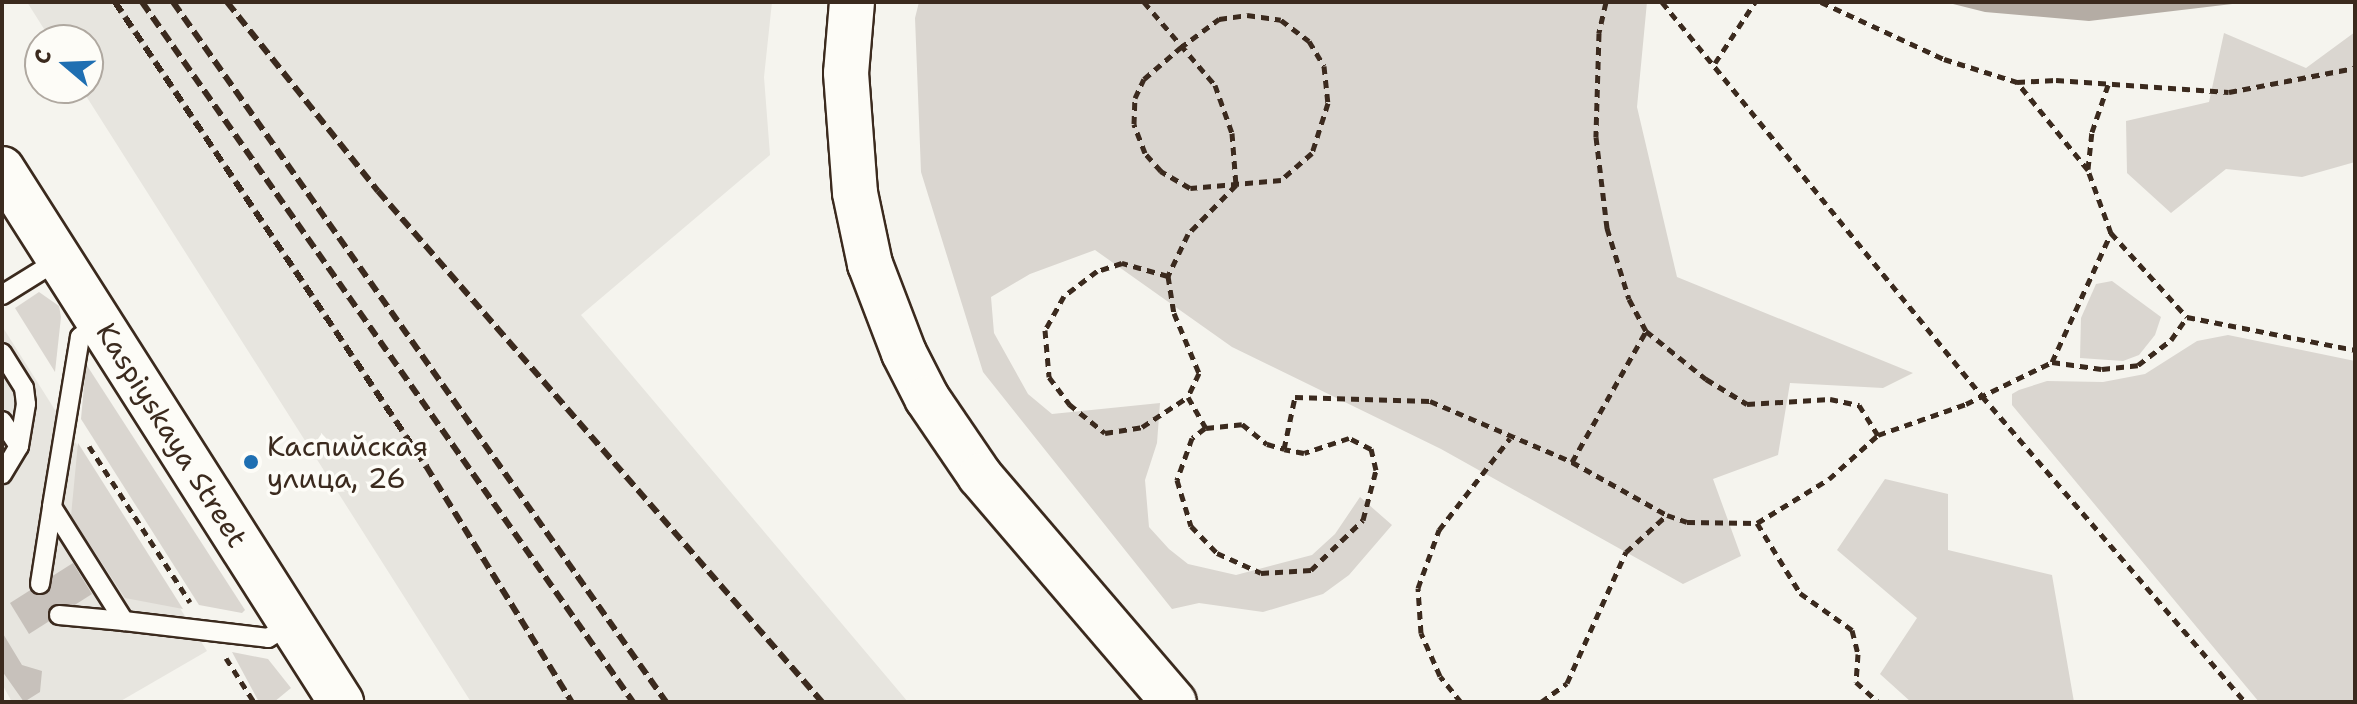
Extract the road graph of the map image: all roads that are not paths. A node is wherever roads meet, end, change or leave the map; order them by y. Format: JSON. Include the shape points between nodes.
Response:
{"nodes":[{"id":1,"x":852,"y":2,"type":"edge"},
{"id":2,"x":2,"y":169,"type":"edge"},
{"id":3,"x":60,"y":259,"type":"junction"},
{"id":4,"x":2,"y":295,"type":"edge"},
{"id":5,"x":100,"y":321,"type":"junction"},
{"id":6,"x":2,"y":353,"type":"edge"},
{"id":7,"x":2,"y":421,"type":"edge"},
{"id":8,"x":19,"y":446,"type":"junction"},
{"id":9,"x":2,"y":474,"type":"edge"},
{"id":10,"x":52,"y":507,"type":"junction"},
{"id":11,"x":40,"y":584,"type":"dead end"},
{"id":12,"x":59,"y":615,"type":"dead end"},
{"id":13,"x":124,"y":621,"type":"junction"},
{"id":14,"x":291,"y":624,"type":"junction"},
{"id":15,"x":341,"y":702,"type":"edge"},
{"id":16,"x":1174,"y":702,"type":"edge"}],
"edges":[{"from":1,"to":16,"type":"main road","via":[[846,73],[855,193],[870,264],[904,353],[980,476]]},
{"from":2,"to":3,"type":"main road","name":"Kaspiyskaya Street"},
{"from":3,"to":4,"type":"lane"},
{"from":3,"to":5,"type":"main road","name":"Kaspiyskaya Street"},
{"from":5,"to":10,"type":"lane","via":[[80,337]]},
{"from":5,"to":14,"type":"main road","name":"Kaspiyskaya Street"},
{"from":6,"to":8,"type":"lane","via":[[24,388]]},
{"from":7,"to":8,"type":"lane"},
{"from":8,"to":9,"type":"lane"},
{"from":10,"to":11,"type":"lane"},
{"from":10,"to":13,"type":"lane"},
{"from":12,"to":13,"type":"lane"},
{"from":13,"to":14,"type":"lane","via":[[268,638]]},
{"from":14,"to":15,"type":"main road","name":"Kaspiyskaya Street"}]}
